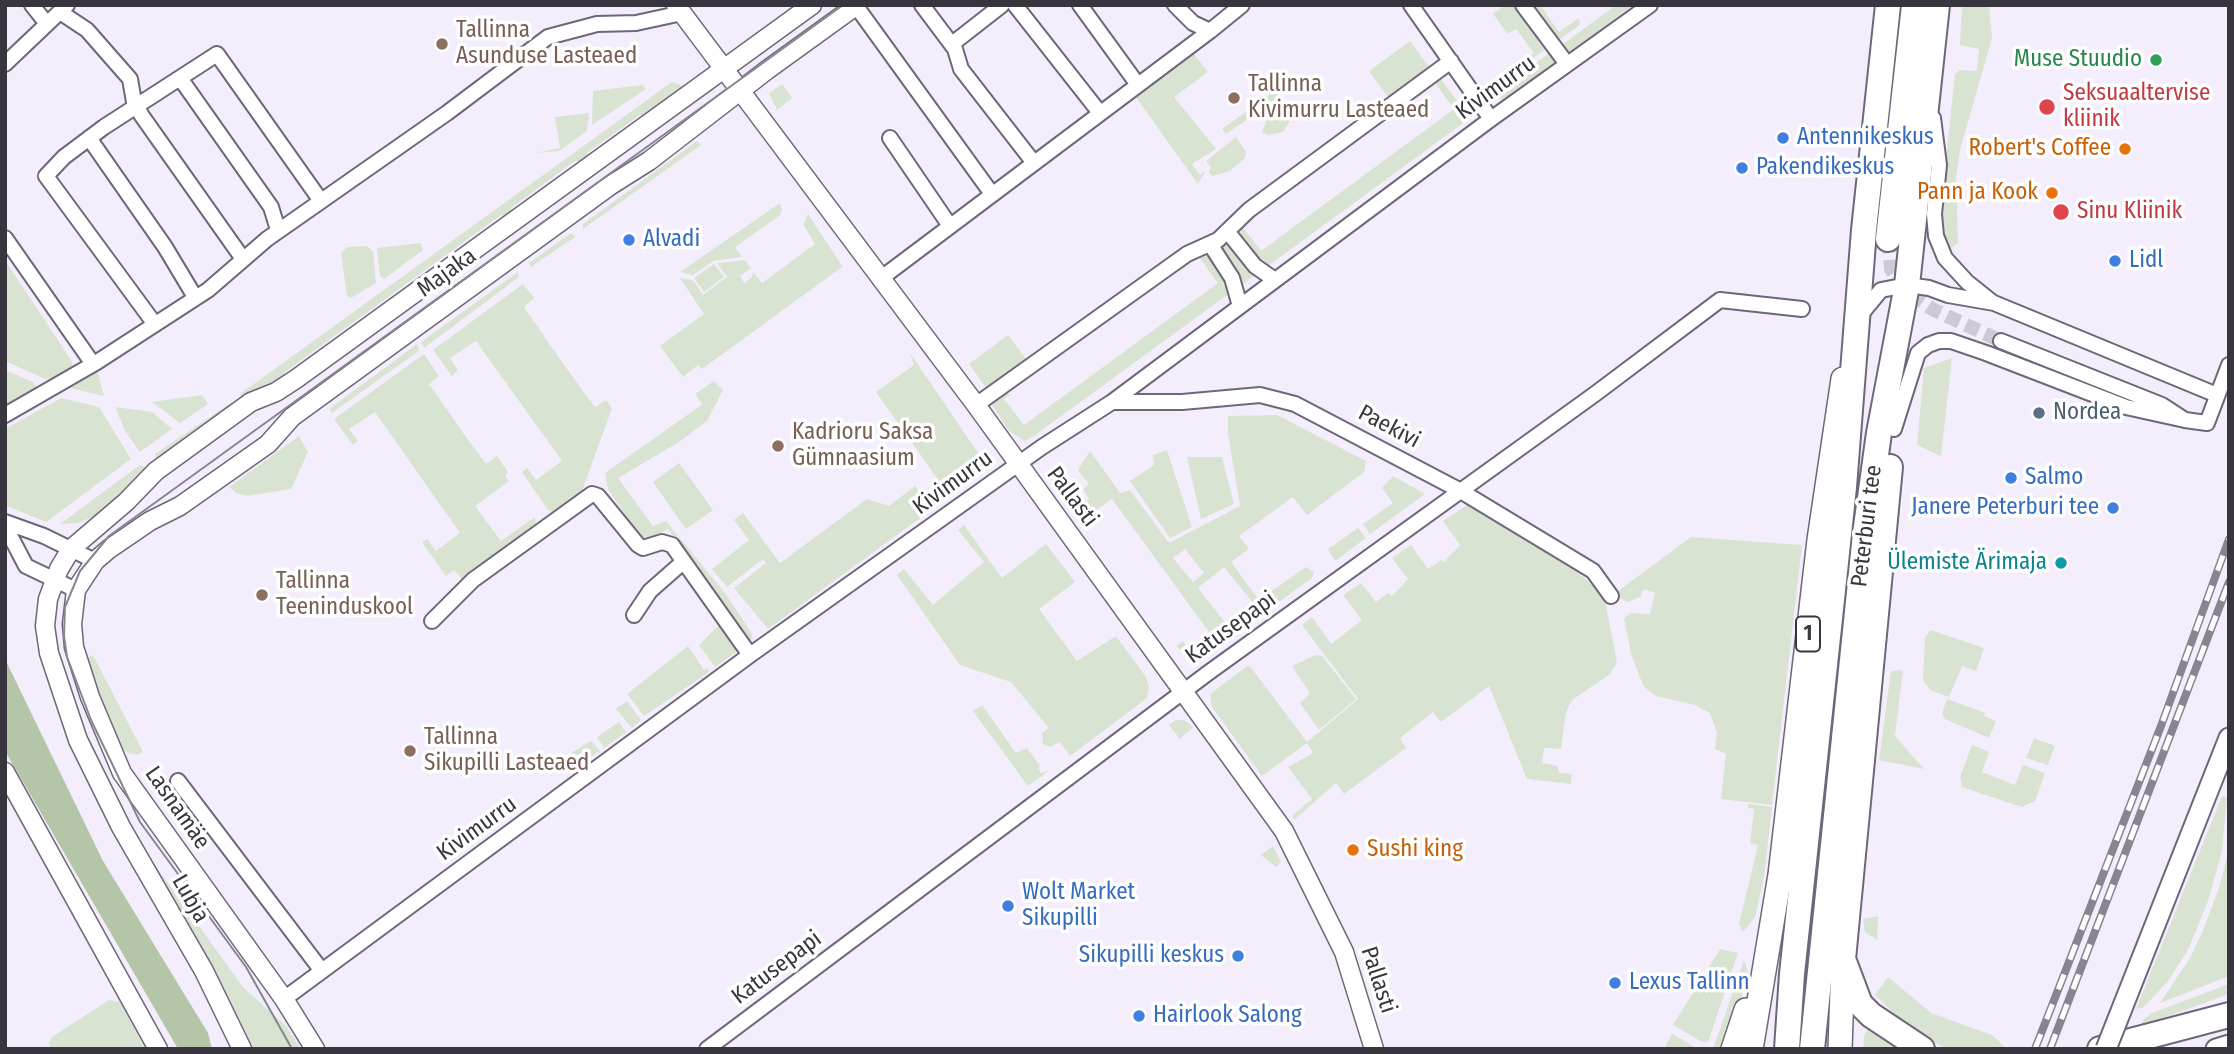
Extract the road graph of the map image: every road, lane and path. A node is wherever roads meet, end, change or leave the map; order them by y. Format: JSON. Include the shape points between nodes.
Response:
{"nodes":[{"id":1,"x":32,"y":5,"type":"edge"},
{"id":2,"x":812,"y":5,"type":"edge"},
{"id":3,"x":922,"y":5,"type":"edge"},
{"id":4,"x":1002,"y":5,"type":"edge"},
{"id":5,"x":1015,"y":5,"type":"edge"},
{"id":6,"x":1080,"y":5,"type":"edge"},
{"id":7,"x":1175,"y":5,"type":"edge"},
{"id":8,"x":1242,"y":5,"type":"edge"},
{"id":9,"x":1411,"y":5,"type":"edge"},
{"id":10,"x":1523,"y":5,"type":"edge"},
{"id":11,"x":1650,"y":5,"type":"edge"},
{"id":12,"x":1888,"y":5,"type":"edge"},
{"id":13,"x":1914,"y":5,"type":"edge"},
{"id":14,"x":1937,"y":5,"type":"edge"},
{"id":15,"x":856,"y":6,"type":"edge"},
{"id":16,"x":63,"y":9,"type":"edge"},
{"id":17,"x":679,"y":9,"type":"edge"},
{"id":18,"x":47,"y":24,"type":"junction"},
{"id":19,"x":1210,"y":31,"type":"junction"},
{"id":20,"x":952,"y":44,"type":"junction"},
{"id":21,"x":1451,"y":61,"type":"junction"},
{"id":22,"x":5,"y":64,"type":"edge"},
{"id":23,"x":1567,"y":64,"type":"junction"},
{"id":24,"x":722,"y":70,"type":"junction"},
{"id":25,"x":180,"y":78,"type":"junction"},
{"id":26,"x":1138,"y":85,"type":"junction"},
{"id":27,"x":1930,"y":87,"type":"junction"},
{"id":28,"x":739,"y":92,"type":"junction"},
{"id":29,"x":137,"y":108,"type":"junction"},
{"id":30,"x":1100,"y":113,"type":"junction"},
{"id":31,"x":1491,"y":119,"type":"junction"},
{"id":32,"x":89,"y":138,"type":"junction"},
{"id":33,"x":890,"y":138,"type":"dead end"},
{"id":34,"x":1034,"y":163,"type":"junction"},
{"id":35,"x":992,"y":194,"type":"junction"},
{"id":36,"x":321,"y":201,"type":"junction"},
{"id":37,"x":950,"y":226,"type":"junction"},
{"id":38,"x":278,"y":230,"type":"junction"},
{"id":39,"x":1227,"y":231,"type":"junction"},
{"id":40,"x":5,"y":238,"type":"edge"},
{"id":41,"x":1888,"y":239,"type":"tunnel mouth"},
{"id":42,"x":1210,"y":244,"type":"junction"},
{"id":43,"x":243,"y":259,"type":"junction"},
{"id":44,"x":880,"y":279,"type":"junction"},
{"id":45,"x":1275,"y":280,"type":"junction"},
{"id":46,"x":1907,"y":285,"type":"junction"},
{"id":47,"x":195,"y":298,"type":"junction"},
{"id":48,"x":1994,"y":303,"type":"junction"},
{"id":49,"x":1240,"y":306,"type":"junction"},
{"id":50,"x":1802,"y":309,"type":"dead end"},
{"id":51,"x":154,"y":323,"type":"junction"},
{"id":52,"x":1856,"y":323,"type":"junction"},
{"id":53,"x":1898,"y":338,"type":"junction"},
{"id":54,"x":2001,"y":341,"type":"tunnel mouth"},
{"id":55,"x":93,"y":364,"type":"junction"},
{"id":56,"x":2229,"y":365,"type":"edge"},
{"id":57,"x":2217,"y":395,"type":"junction"},
{"id":58,"x":1112,"y":402,"type":"junction"},
{"id":59,"x":976,"y":405,"type":"junction"},
{"id":60,"x":5,"y":415,"type":"edge"},
{"id":61,"x":2185,"y":420,"type":"junction"},
{"id":62,"x":1894,"y":429,"type":"junction"},
{"id":63,"x":1017,"y":464,"type":"junction"},
{"id":64,"x":1459,"y":490,"type":"junction"},
{"id":65,"x":5,"y":524,"type":"edge"},
{"id":66,"x":71,"y":549,"type":"junction"},
{"id":67,"x":95,"y":561,"type":"junction"},
{"id":68,"x":684,"y":562,"type":"junction"},
{"id":69,"x":54,"y":581,"type":"junction"},
{"id":70,"x":76,"y":590,"type":"junction"},
{"id":71,"x":1611,"y":596,"type":"dead end"},
{"id":72,"x":634,"y":615,"type":"dead end"},
{"id":73,"x":432,"y":621,"type":"dead end"},
{"id":74,"x":750,"y":656,"type":"junction"},
{"id":75,"x":1184,"y":691,"type":"junction"},
{"id":76,"x":2229,"y":738,"type":"edge"},
{"id":77,"x":5,"y":772,"type":"edge"},
{"id":78,"x":122,"y":773,"type":"junction"},
{"id":79,"x":178,"y":781,"type":"dead end"},
{"id":80,"x":113,"y":809,"type":"junction"},
{"id":81,"x":1768,"y":947,"type":"junction"},
{"id":82,"x":1843,"y":958,"type":"junction"},
{"id":83,"x":322,"y":971,"type":"junction"},
{"id":84,"x":284,"y":999,"type":"junction"},
{"id":85,"x":2227,"y":1015,"type":"edge"},
{"id":86,"x":2229,"y":1045,"type":"edge"},
{"id":87,"x":158,"y":1049,"type":"edge"},
{"id":88,"x":242,"y":1049,"type":"edge"},
{"id":89,"x":315,"y":1049,"type":"edge"},
{"id":90,"x":707,"y":1049,"type":"edge"},
{"id":91,"x":1374,"y":1049,"type":"edge"},
{"id":92,"x":1732,"y":1049,"type":"edge"},
{"id":93,"x":1751,"y":1049,"type":"edge"},
{"id":94,"x":1787,"y":1049,"type":"edge"},
{"id":95,"x":1812,"y":1049,"type":"edge"},
{"id":96,"x":1839,"y":1049,"type":"edge"},
{"id":97,"x":1922,"y":1049,"type":"edge"},
{"id":98,"x":2100,"y":1049,"type":"edge"},
{"id":99,"x":2106,"y":1049,"type":"edge"},
{"id":100,"x":2216,"y":1049,"type":"edge"}],
"edges":[{"from":1,"to":18,"type":"street"},
{"from":2,"to":24,"type":"street","name":"Majaka"},
{"from":3,"to":20,"type":"street"},
{"from":4,"to":20,"type":"street"},
{"from":5,"to":30,"type":"street"},
{"from":6,"to":26,"type":"street"},
{"from":7,"to":19,"type":"street","via":[[1193,23]]},
{"from":8,"to":19,"type":"street"},
{"from":9,"to":21,"type":"street"},
{"from":10,"to":23,"type":"street"},
{"from":11,"to":23,"type":"street","name":"Kivimurru"},
{"from":12,"to":52,"type":"highway","name":"Peterburi tee","number":"1"},
{"from":13,"to":41,"type":"highway"},
{"from":14,"to":27,"type":"highway","name":"Peterburi tee"},
{"from":15,"to":28,"type":"street","name":"Majaka"},
{"from":15,"to":35,"type":"street"},
{"from":16,"to":18,"type":"street"},
{"from":16,"to":29,"type":"street","via":[[130,79]]},
{"from":17,"to":24,"type":"street","name":"Pallasti"},
{"from":17,"to":36,"type":"street","via":[[636,23],[597,24],[548,37]]},
{"from":18,"to":22,"type":"street"},
{"from":19,"to":26,"type":"street"},
{"from":20,"to":34,"type":"street","via":[[961,69]]},
{"from":21,"to":31,"type":"street"},
{"from":21,"to":39,"type":"street"},
{"from":23,"to":31,"type":"street","name":"Kivimurru"},
{"from":24,"to":28,"type":"street","name":"Pallasti"},
{"from":24,"to":66,"type":"street","name":"Majaka","via":[[296,379],[251,402],[156,471]]},
{"from":25,"to":29,"type":"street"},
{"from":25,"to":36,"type":"street","via":[[217,54]]},
{"from":25,"to":38,"type":"street","via":[[271,207]]},
{"from":26,"to":30,"type":"street"},
{"from":27,"to":46,"type":"highway","name":"Peterburi tee"},
{"from":27,"to":48,"type":"street","via":[[1939,165],[1936,236],[1945,258]]},
{"from":28,"to":44,"type":"street","name":"Pallasti"},
{"from":28,"to":67,"type":"street","name":"Majaka","via":[[302,409],[268,444]]},
{"from":29,"to":32,"type":"street"},
{"from":29,"to":43,"type":"street"},
{"from":30,"to":34,"type":"street"},
{"from":31,"to":45,"type":"street","name":"Kivimurru"},
{"from":32,"to":47,"type":"street"},
{"from":32,"to":51,"type":"street","via":[[46,176]]},
{"from":33,"to":37,"type":"street"},
{"from":34,"to":35,"type":"street"},
{"from":35,"to":37,"type":"street"},
{"from":36,"to":38,"type":"street"},
{"from":37,"to":44,"type":"street"},
{"from":38,"to":43,"type":"street"},
{"from":39,"to":42,"type":"street"},
{"from":39,"to":45,"type":"street","via":[[1255,266]]},
{"from":40,"to":55,"type":"street"},
{"from":42,"to":49,"type":"street","via":[[1232,278]]},
{"from":42,"to":59,"type":"street","via":[[1187,254]]},
{"from":43,"to":47,"type":"street"},
{"from":44,"to":59,"type":"street","name":"Pallasti"},
{"from":45,"to":49,"type":"street","name":"Kivimurru"},
{"from":46,"to":48,"type":"street"},
{"from":46,"to":52,"type":"street","via":[[1881,290]]},
{"from":46,"to":53,"type":"highway","name":"Peterburi tee"},
{"from":47,"to":51,"type":"street"},
{"from":48,"to":57,"type":"street"},
{"from":49,"to":58,"type":"street","name":"Kivimurru"},
{"from":50,"to":64,"type":"street","name":"Katusepapi","via":[[1720,300]]},
{"from":51,"to":55,"type":"street"},
{"from":52,"to":81,"type":"main road","number":"1","via":[[1840,394],[1819,540]]},
{"from":52,"to":94,"type":"highway","name":"Peterburi tee","via":[[1844,487]]},
{"from":53,"to":62,"type":"highway"},
{"from":53,"to":95,"type":"highway","name":"Peterburi tee","via":[[1866,534]]},
{"from":54,"to":61,"type":"street","via":[[2162,405]]},
{"from":55,"to":60,"type":"street"},
{"from":56,"to":57,"type":"street"},
{"from":57,"to":61,"type":"street","via":[[2207,423]]},
{"from":58,"to":63,"type":"street","name":"Kivimurru"},
{"from":58,"to":64,"type":"street","name":"Paekivi","via":[[1260,395],[1295,404]]},
{"from":59,"to":63,"type":"street","name":"Pallasti"},
{"from":61,"to":62,"type":"street","via":[[2126,407],[1951,341],[1939,341],[1918,354]]},
{"from":62,"to":82,"type":"highway"},
{"from":63,"to":74,"type":"street","name":"Kivimurru"},
{"from":63,"to":75,"type":"street","name":"Pallasti"},
{"from":64,"to":71,"type":"street","name":"Paekivi","via":[[1593,571]]},
{"from":64,"to":75,"type":"street","name":"Katusepapi"},
{"from":65,"to":66,"type":"street"},
{"from":65,"to":69,"type":"street","via":[[26,566]]},
{"from":66,"to":67,"type":"street"},
{"from":66,"to":69,"type":"street","name":"Majaka"},
{"from":67,"to":70,"type":"street","name":"Majaka"},
{"from":68,"to":72,"type":"street","via":[[650,591]]},
{"from":68,"to":73,"type":"street","via":[[667,542],[638,545],[592,494],[473,580]]},
{"from":68,"to":74,"type":"street"},
{"from":69,"to":70,"type":"street"},
{"from":69,"to":80,"type":"street","via":[[46,626],[49,653],[78,740]]},
{"from":70,"to":78,"type":"street","name":"Lasnamäe","via":[[74,647]]},
{"from":74,"to":83,"type":"street","name":"Kivimurru"},
{"from":75,"to":90,"type":"street","name":"Katusepapi"},
{"from":75,"to":91,"type":"street","name":"Pallasti","via":[[1297,855],[1344,952]]},
{"from":76,"to":99,"type":"main road","bridge":true},
{"from":77,"to":87,"type":"street"},
{"from":78,"to":80,"type":"street"},
{"from":78,"to":84,"type":"street","name":"Lasnamäe"},
{"from":79,"to":83,"type":"street"},
{"from":80,"to":88,"type":"street","name":"Lubja"},
{"from":81,"to":92,"type":"main road","number":"1"},
{"from":81,"to":93,"type":"main road","number":"1"},
{"from":82,"to":96,"type":"main road"},
{"from":82,"to":97,"type":"highway","via":[[1860,1004]]},
{"from":83,"to":84,"type":"street","name":"Kivimurru"},
{"from":84,"to":89,"type":"street","name":"Lasnamäe"},
{"from":85,"to":98,"type":"highway"},
{"from":86,"to":100,"type":"main road"}]}
